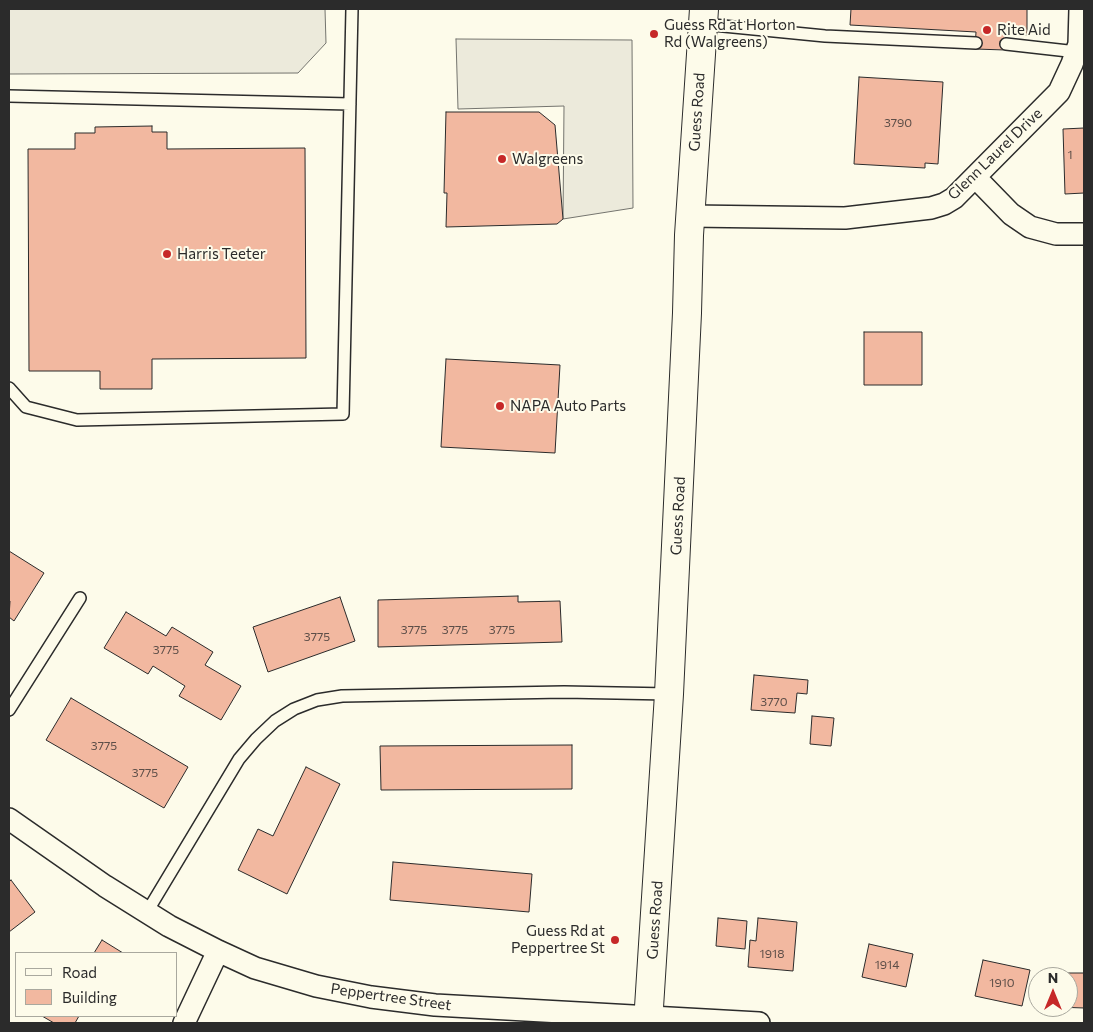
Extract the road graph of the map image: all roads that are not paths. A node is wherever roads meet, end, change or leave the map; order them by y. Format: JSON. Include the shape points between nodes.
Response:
{"nodes":[{"id":1,"x":352,"y":9,"type":"edge"},
{"id":2,"x":1080,"y":9,"type":"edge"},
{"id":3,"x":704,"y":16,"type":"edge"},
{"id":4,"x":976,"y":43,"type":"dead end"},
{"id":5,"x":1006,"y":44,"type":"dead end"},
{"id":6,"x":1077,"y":52,"type":"junction"},
{"id":7,"x":9,"y":96,"type":"edge"},
{"id":8,"x":350,"y":104,"type":"junction"},
{"id":9,"x":975,"y":177,"type":"junction"},
{"id":10,"x":690,"y":216,"type":"junction"},
{"id":11,"x":1084,"y":234,"type":"edge"},
{"id":12,"x":9,"y":388,"type":"edge"},
{"id":13,"x":80,"y":598,"type":"dead end"},
{"id":14,"x":669,"y":694,"type":"junction"},
{"id":15,"x":9,"y":710,"type":"edge"},
{"id":16,"x":9,"y":819,"type":"edge"},
{"id":17,"x":147,"y":912,"type":"junction"},
{"id":18,"x":218,"y":951,"type":"junction"},
{"id":19,"x":648,"y":1021,"type":"edge"},
{"id":20,"x":184,"y":1023,"type":"edge"},
{"id":21,"x":759,"y":1023,"type":"edge"}],
"edges":[{"from":1,"to":8,"type":"lane"},
{"from":2,"to":6,"type":"street","name":"Glenn Laurel Drive"},
{"from":3,"to":4,"type":"lane","via":[[825,36]]},
{"from":3,"to":10,"type":"main road","name":"Guess Road"},
{"from":5,"to":6,"type":"lane"},
{"from":6,"to":9,"type":"street","name":"Glenn Laurel Drive","via":[[1059,92]]},
{"from":7,"to":8,"type":"lane"},
{"from":8,"to":12,"type":"lane","via":[[343,414],[77,420],[26,407]]},
{"from":9,"to":10,"type":"street","name":"Glenn Laurel Drive","via":[[944,204],[896,213],[845,218]]},
{"from":9,"to":11,"type":"street","via":[[1011,214],[1030,227],[1056,234]]},
{"from":10,"to":14,"type":"main road","name":"Guess Road"},
{"from":13,"to":15,"type":"lane"},
{"from":14,"to":17,"type":"lane","via":[[564,692],[342,696],[317,700],[294,709],[275,721],[239,760]]},
{"from":14,"to":19,"type":"main road","name":"Guess Road"},
{"from":16,"to":17,"type":"street","name":"Peppertree Street"},
{"from":17,"to":18,"type":"street","name":"Peppertree Street"},
{"from":18,"to":19,"type":"street","name":"Peppertree Street","via":[[255,968],[371,998]]},
{"from":18,"to":20,"type":"street"},
{"from":19,"to":21,"type":"street","name":"Peppertree Street"}]}
